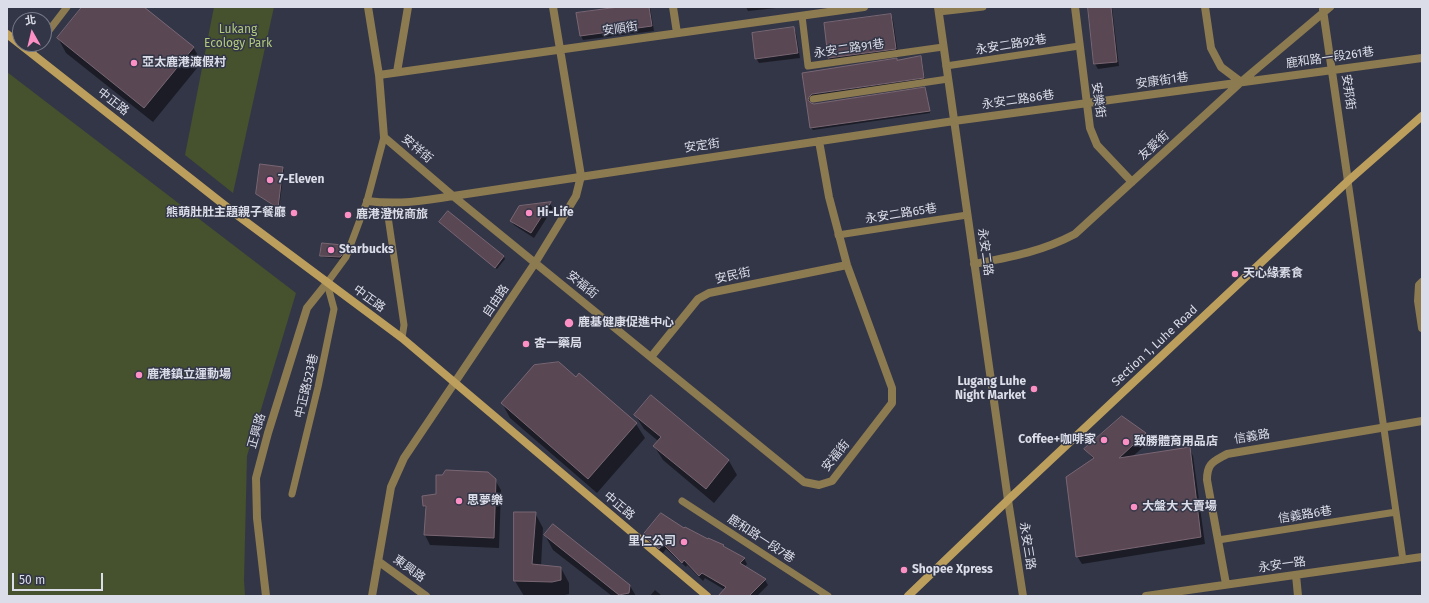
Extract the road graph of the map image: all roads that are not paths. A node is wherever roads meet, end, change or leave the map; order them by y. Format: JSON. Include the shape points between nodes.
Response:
{"nodes":[{"id":1,"x":67,"y":7,"type":"edge"},
{"id":2,"x":368,"y":7,"type":"edge"},
{"id":3,"x":408,"y":7,"type":"edge"},
{"id":4,"x":553,"y":7,"type":"edge"},
{"id":5,"x":673,"y":7,"type":"edge"},
{"id":6,"x":801,"y":7,"type":"edge"},
{"id":7,"x":864,"y":7,"type":"edge"},
{"id":8,"x":983,"y":7,"type":"edge"},
{"id":9,"x":1074,"y":7,"type":"edge"},
{"id":10,"x":1204,"y":7,"type":"edge"},
{"id":11,"x":1330,"y":7,"type":"edge"},
{"id":12,"x":938,"y":10,"type":"edge"},
{"id":13,"x":1323,"y":10,"type":"edge"},
{"id":14,"x":802,"y":16,"type":"junction"},
{"id":15,"x":52,"y":27,"type":"edge"},
{"id":16,"x":677,"y":33,"type":"junction"},
{"id":17,"x":7,"y":34,"type":"edge"},
{"id":18,"x":1079,"y":46,"type":"junction"},
{"id":19,"x":943,"y":47,"type":"junction"},
{"id":20,"x":560,"y":50,"type":"junction"},
{"id":21,"x":31,"y":53,"type":"joint"},
{"id":22,"x":1422,"y":58,"type":"edge"},
{"id":23,"x":946,"y":66,"type":"junction"},
{"id":24,"x":1332,"y":70,"type":"junction"},
{"id":25,"x":397,"y":72,"type":"junction"},
{"id":26,"x":379,"y":75,"type":"junction"},
{"id":27,"x":948,"y":79,"type":"junction"},
{"id":28,"x":1241,"y":82,"type":"junction"},
{"id":29,"x":813,"y":99,"type":"dead end"},
{"id":30,"x":1086,"y":103,"type":"junction"},
{"id":31,"x":1422,"y":116,"type":"edge"},
{"id":32,"x":954,"y":121,"type":"junction"},
{"id":33,"x":384,"y":137,"type":"junction"},
{"id":34,"x":819,"y":141,"type":"junction"},
{"id":35,"x":581,"y":176,"type":"junction"},
{"id":36,"x":1348,"y":181,"type":"junction"},
{"id":37,"x":1132,"y":182,"type":"junction"},
{"id":38,"x":453,"y":196,"type":"junction"},
{"id":39,"x":367,"y":201,"type":"junction"},
{"id":40,"x":386,"y":203,"type":"junction"},
{"id":41,"x":967,"y":215,"type":"junction"},
{"id":42,"x":838,"y":235,"type":"junction"},
{"id":43,"x":535,"y":263,"type":"junction"},
{"id":44,"x":847,"y":264,"type":"junction"},
{"id":45,"x":974,"y":264,"type":"junction"},
{"id":46,"x":1422,"y":282,"type":"edge"},
{"id":47,"x":328,"y":283,"type":"junction"},
{"id":48,"x":1422,"y":328,"type":"edge"},
{"id":49,"x":402,"y":338,"type":"junction"},
{"id":50,"x":651,"y":357,"type":"junction"},
{"id":51,"x":455,"y":383,"type":"junction"},
{"id":52,"x":1422,"y":421,"type":"edge"},
{"id":53,"x":1384,"y":428,"type":"junction"},
{"id":54,"x":292,"y":494,"type":"dead end"},
{"id":55,"x":1008,"y":500,"type":"junction"},
{"id":56,"x":682,"y":501,"type":"dead end"},
{"id":57,"x":1396,"y":512,"type":"junction"},
{"id":58,"x":1218,"y":540,"type":"junction"},
{"id":59,"x":1422,"y":558,"type":"edge"},
{"id":60,"x":1403,"y":560,"type":"junction"},
{"id":61,"x":378,"y":561,"type":"junction"},
{"id":62,"x":1296,"y":575,"type":"junction"},
{"id":63,"x":1226,"y":584,"type":"junction"},
{"id":64,"x":268,"y":596,"type":"edge"},
{"id":65,"x":372,"y":596,"type":"edge"},
{"id":66,"x":426,"y":596,"type":"edge"},
{"id":67,"x":707,"y":596,"type":"edge"},
{"id":68,"x":828,"y":596,"type":"edge"},
{"id":69,"x":908,"y":596,"type":"edge"},
{"id":70,"x":1023,"y":596,"type":"edge"},
{"id":71,"x":1146,"y":596,"type":"edge"},
{"id":72,"x":1298,"y":596,"type":"edge"}],
"edges":[{"from":1,"to":15,"type":"lane"},
{"from":2,"to":26,"type":"street","name":"安祥街"},
{"from":3,"to":25,"type":"street"},
{"from":4,"to":20,"type":"street","name":"自由路"},
{"from":5,"to":16,"type":"street"},
{"from":6,"to":14,"type":"street"},
{"from":7,"to":14,"type":"street","name":"安順街"},
{"from":8,"to":12,"type":"lane"},
{"from":9,"to":18,"type":"street","name":"安樂街"},
{"from":10,"to":28,"type":"street","via":[[1210,48],[1221,67]]},
{"from":11,"to":13,"type":"street","name":"友愛街"},
{"from":12,"to":19,"type":"street","name":"永安二路"},
{"from":13,"to":24,"type":"street","name":"安邦街"},
{"from":13,"to":28,"type":"street","name":"友愛街"},
{"from":14,"to":16,"type":"street","name":"安順街"},
{"from":14,"to":19,"type":"lane","name":"永安二路91巷","via":[[808,66]]},
{"from":16,"to":20,"type":"street","name":"安順街"},
{"from":17,"to":21,"type":"main road","name":"中正路"},
{"from":18,"to":23,"type":"lane","name":"永安二路92巷"},
{"from":18,"to":30,"type":"street","name":"安樂街"},
{"from":19,"to":23,"type":"street","name":"永安二路"},
{"from":20,"to":25,"type":"street","name":"安順街"},
{"from":20,"to":35,"type":"street","name":"自由路"},
{"from":21,"to":47,"type":"main road","name":"中正路","via":[[236,215]]},
{"from":22,"to":24,"type":"street","name":"鹿和路一段261巷"},
{"from":23,"to":27,"type":"street","name":"永安二路"},
{"from":24,"to":28,"type":"street","name":"鹿和路一段261巷"},
{"from":24,"to":36,"type":"street","name":"安邦街"},
{"from":25,"to":26,"type":"street","name":"安順街"},
{"from":26,"to":33,"type":"street","name":"安祥街"},
{"from":27,"to":29,"type":"lane"},
{"from":27,"to":32,"type":"street","name":"永安二路"},
{"from":28,"to":30,"type":"street","name":"安康街1巷"},
{"from":28,"to":37,"type":"street","name":"友愛街"},
{"from":30,"to":32,"type":"street","name":"永安二路86巷"},
{"from":30,"to":37,"type":"street","name":"安樂街","via":[[1090,128],[1097,145]]},
{"from":31,"to":36,"type":"main road","name":"Section 1, Luhe Road"},
{"from":32,"to":34,"type":"street","name":"安定街"},
{"from":32,"to":41,"type":"street","name":"永安二路"},
{"from":33,"to":38,"type":"street","name":"安祥街"},
{"from":33,"to":39,"type":"lane"},
{"from":34,"to":35,"type":"street","name":"安定街"},
{"from":34,"to":42,"type":"street","name":"安福街"},
{"from":35,"to":38,"type":"street","name":"安定街"},
{"from":35,"to":43,"type":"street","name":"自由路","via":[[576,196]]},
{"from":36,"to":53,"type":"lane"},
{"from":36,"to":55,"type":"main road","name":"Section 1, Luhe Road"},
{"from":37,"to":45,"type":"street","name":"友愛街","via":[[1075,234],[1058,244]]},
{"from":38,"to":40,"type":"street","name":"安定街","via":[[416,202]]},
{"from":38,"to":43,"type":"street","name":"安祥街"},
{"from":39,"to":40,"type":"street","name":"安定街"},
{"from":39,"to":47,"type":"lane","via":[[346,257]]},
{"from":40,"to":49,"type":"lane","via":[[404,324]]},
{"from":41,"to":42,"type":"lane","name":"永安二路65巷"},
{"from":41,"to":45,"type":"street","name":"永安二路"},
{"from":42,"to":44,"type":"street","name":"安福街"},
{"from":43,"to":50,"type":"street","name":"安福街"},
{"from":43,"to":51,"type":"street","name":"自由路"},
{"from":44,"to":50,"type":"street","name":"安民街","via":[[709,293],[698,299]]},
{"from":44,"to":50,"type":"street","name":"安福街","via":[[892,388],[892,403],[832,481],[819,485],[804,482]]},
{"from":45,"to":55,"type":"street","name":"永安二路"},
{"from":46,"to":48,"type":"street","via":[[1419,285],[1418,301]]},
{"from":47,"to":49,"type":"main road","name":"中正路"},
{"from":47,"to":54,"type":"lane","name":"中正路523巷","via":[[334,309]]},
{"from":47,"to":64,"type":"street","name":"正興路","via":[[307,308],[256,478],[257,518]]},
{"from":49,"to":51,"type":"main road","name":"中正路"},
{"from":51,"to":61,"type":"street","name":"自由路","via":[[404,458],[391,488]]},
{"from":51,"to":67,"type":"main road","name":"中正路"},
{"from":52,"to":53,"type":"street","name":"信義路"},
{"from":53,"to":57,"type":"lane"},
{"from":53,"to":58,"type":"street","name":"信義路","via":[[1227,454],[1214,461],[1207,469],[1207,480]]},
{"from":55,"to":69,"type":"main road","name":"Section 1, Luhe Road"},
{"from":55,"to":70,"type":"street","name":"永安三路"},
{"from":56,"to":68,"type":"lane","name":"鹿和路一段7巷"},
{"from":57,"to":58,"type":"lane","name":"信義路6巷"},
{"from":57,"to":60,"type":"lane"},
{"from":58,"to":63,"type":"street","name":"信義路"},
{"from":59,"to":60,"type":"street","name":"永安一路"},
{"from":60,"to":62,"type":"street","name":"永安一路"},
{"from":61,"to":65,"type":"street","name":"自由路"},
{"from":61,"to":66,"type":"street","name":"東興路"},
{"from":62,"to":63,"type":"street","name":"永安一路"},
{"from":62,"to":72,"type":"street"},
{"from":63,"to":71,"type":"street","name":"永安一路"}]}
